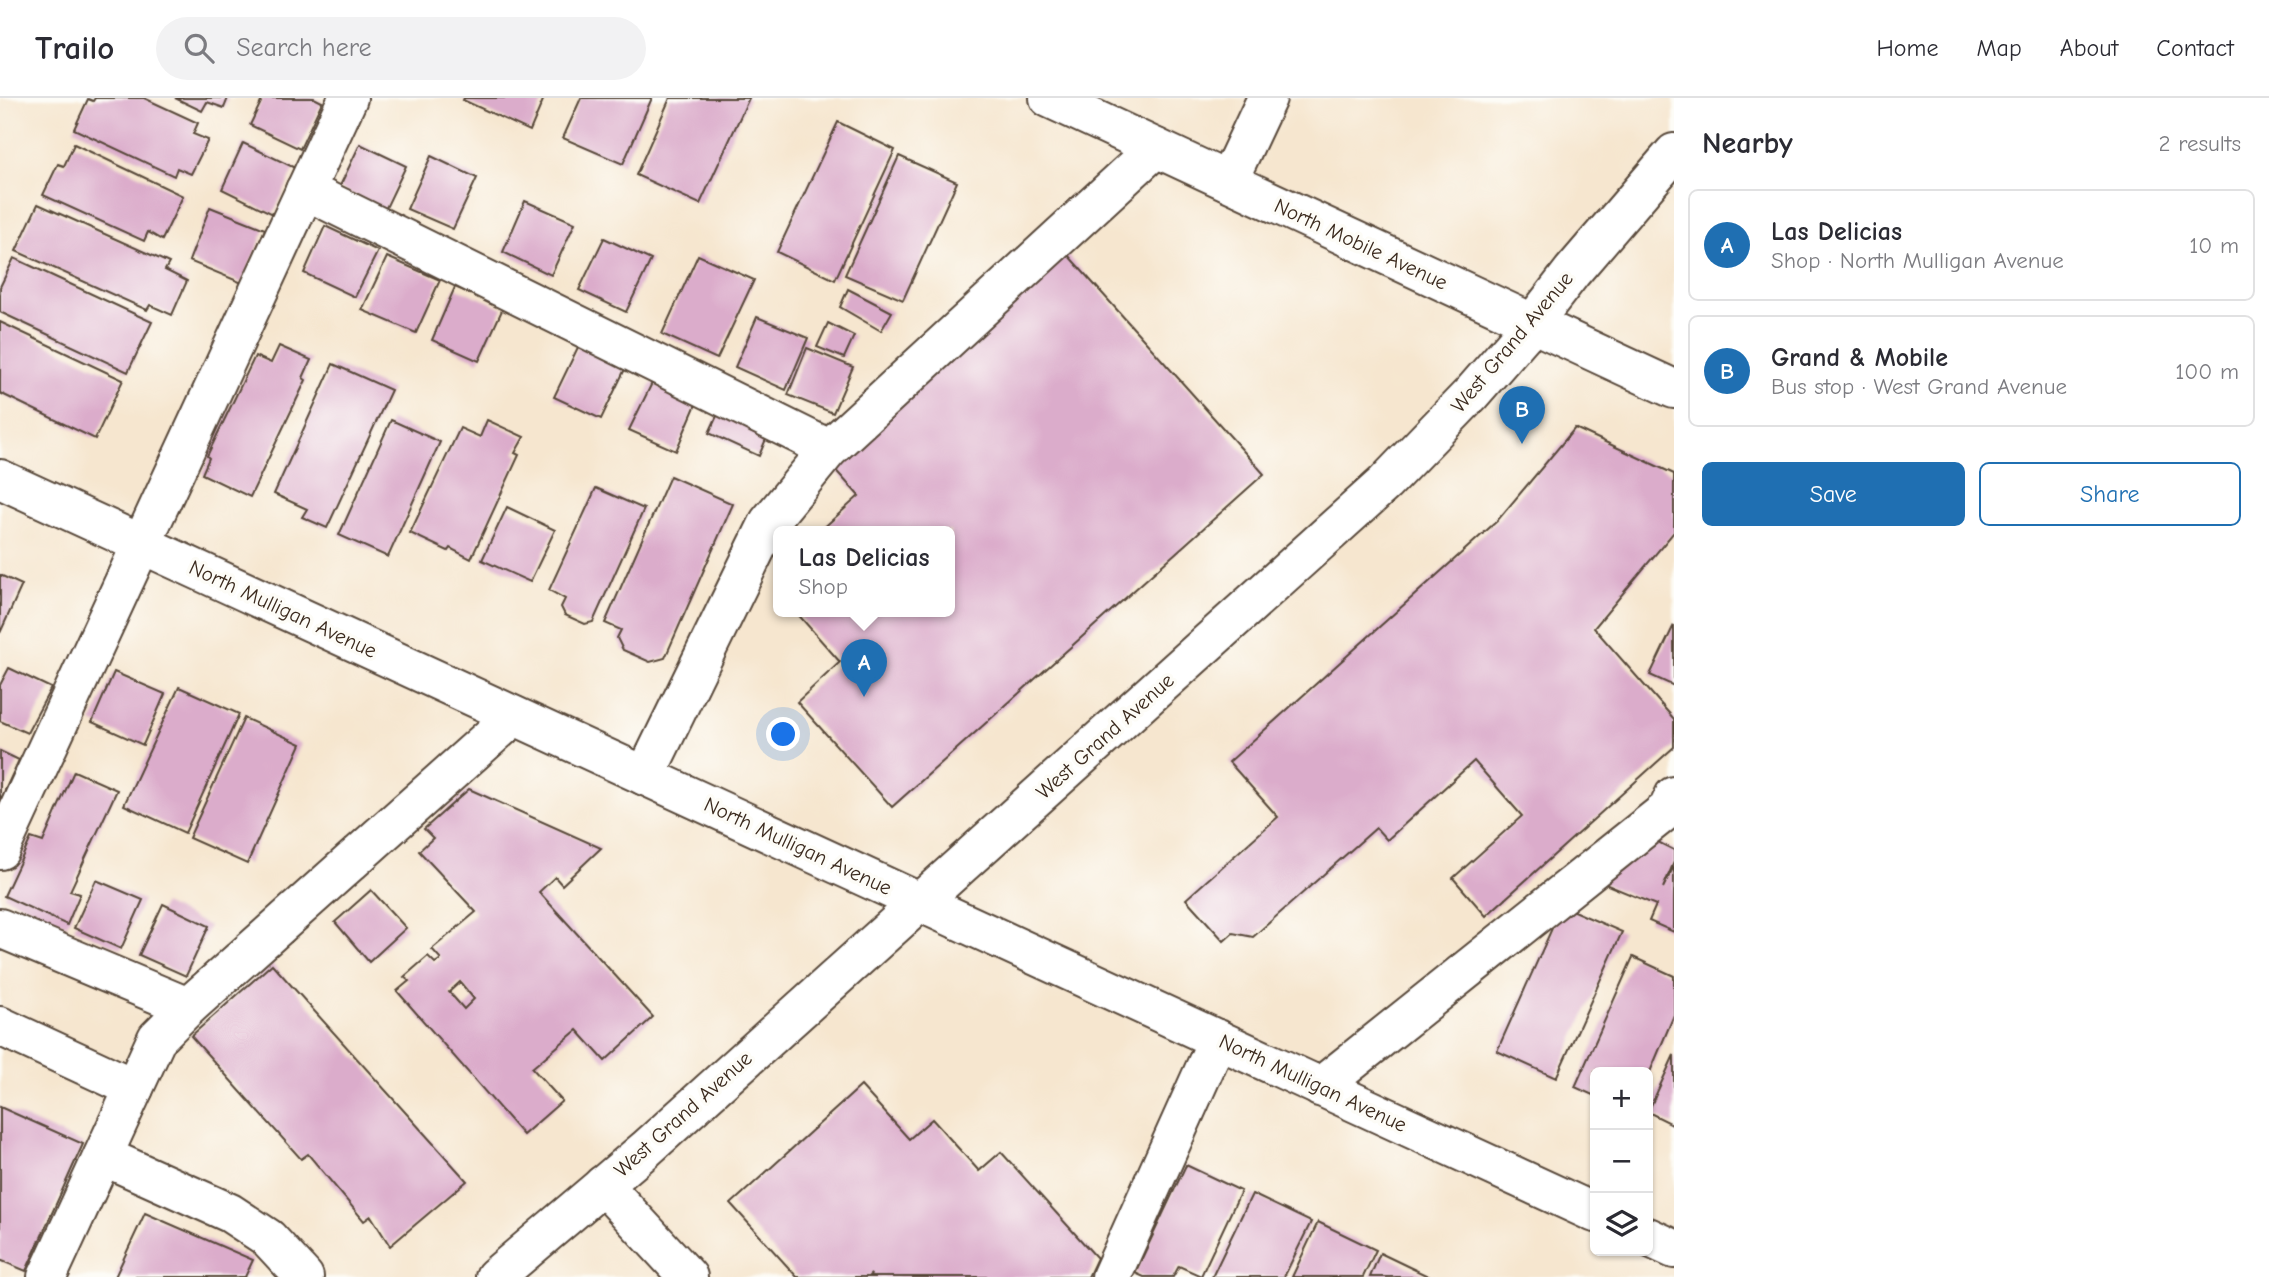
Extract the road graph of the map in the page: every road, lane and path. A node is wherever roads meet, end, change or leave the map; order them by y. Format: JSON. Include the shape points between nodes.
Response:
{"nodes":[{"id":1,"x":348,"y":98,"type":"edge"},
{"id":2,"x":1049,"y":98,"type":"edge"},
{"id":3,"x":1267,"y":98,"type":"edge"},
{"id":4,"x":1156,"y":148,"type":"junction"},
{"id":5,"x":1674,"y":153,"type":"edge"},
{"id":6,"x":1228,"y":181,"type":"junction"},
{"id":7,"x":305,"y":190,"type":"junction"},
{"id":8,"x":1532,"y":324,"type":"junction"},
{"id":9,"x":1674,"y":389,"type":"edge"},
{"id":10,"x":829,"y":449,"type":"junction"},
{"id":11,"x":0,"y":479,"type":"edge"},
{"id":12,"x":141,"y":544,"type":"junction"},
{"id":13,"x":514,"y":716,"type":"junction"},
{"id":14,"x":645,"y":776,"type":"junction"},
{"id":15,"x":1672,"y":806,"type":"edge"},
{"id":16,"x":0,"y":850,"type":"edge"},
{"id":17,"x":920,"y":902,"type":"junction"},
{"id":18,"x":0,"y":928,"type":"edge"},
{"id":19,"x":188,"y":1007,"type":"junction"},
{"id":20,"x":0,"y":1026,"type":"edge"},
{"id":21,"x":1218,"y":1040,"type":"junction"},
{"id":22,"x":1320,"y":1087,"type":"junction"},
{"id":23,"x":134,"y":1088,"type":"junction"},
{"id":24,"x":103,"y":1156,"type":"junction"},
{"id":25,"x":603,"y":1185,"type":"junction"},
{"id":26,"x":1590,"y":1211,"type":"edge"},
{"id":27,"x":1653,"y":1239,"type":"edge"},
{"id":28,"x":1674,"y":1249,"type":"edge"},
{"id":29,"x":47,"y":1277,"type":"edge"},
{"id":30,"x":304,"y":1277,"type":"edge"},
{"id":31,"x":495,"y":1277,"type":"edge"},
{"id":32,"x":688,"y":1277,"type":"edge"},
{"id":33,"x":1111,"y":1277,"type":"edge"}],
"edges":[{"from":1,"to":7,"type":"street"},
{"from":2,"to":4,"type":"street","name":"North Mobile Avenue"},
{"from":3,"to":6,"type":"street"},
{"from":4,"to":6,"type":"street","name":"North Mobile Avenue"},
{"from":4,"to":10,"type":"street"},
{"from":5,"to":8,"type":"street","name":"West Grand Avenue"},
{"from":6,"to":8,"type":"street","name":"North Mobile Avenue"},
{"from":7,"to":10,"type":"street"},
{"from":7,"to":12,"type":"street"},
{"from":8,"to":9,"type":"street","name":"North Mobile Avenue"},
{"from":8,"to":17,"type":"street","name":"West Grand Avenue","via":[[1385,483]]},
{"from":10,"to":14,"type":"street","via":[[769,522]]},
{"from":11,"to":12,"type":"street","name":"North Mulligan Avenue"},
{"from":12,"to":13,"type":"street","name":"North Mulligan Avenue"},
{"from":12,"to":16,"type":"street"},
{"from":13,"to":14,"type":"street","name":"North Mulligan Avenue"},
{"from":13,"to":19,"type":"street"},
{"from":14,"to":17,"type":"street","name":"North Mulligan Avenue"},
{"from":15,"to":22,"type":"street"},
{"from":17,"to":21,"type":"street","name":"North Mulligan Avenue"},
{"from":17,"to":25,"type":"street","name":"West Grand Avenue"},
{"from":18,"to":19,"type":"street"},
{"from":19,"to":23,"type":"street","via":[[158,1038]]},
{"from":20,"to":23,"type":"street"},
{"from":21,"to":22,"type":"street","name":"North Mulligan Avenue"},
{"from":21,"to":33,"type":"street"},
{"from":22,"to":26,"type":"street","name":"North Mulligan Avenue"},
{"from":23,"to":24,"type":"street"},
{"from":24,"to":29,"type":"street"},
{"from":24,"to":30,"type":"street","via":[[230,1213],[268,1238]]},
{"from":25,"to":31,"type":"street","name":"West Grand Avenue"},
{"from":25,"to":32,"type":"street"},
{"from":27,"to":28,"type":"street"}]}
